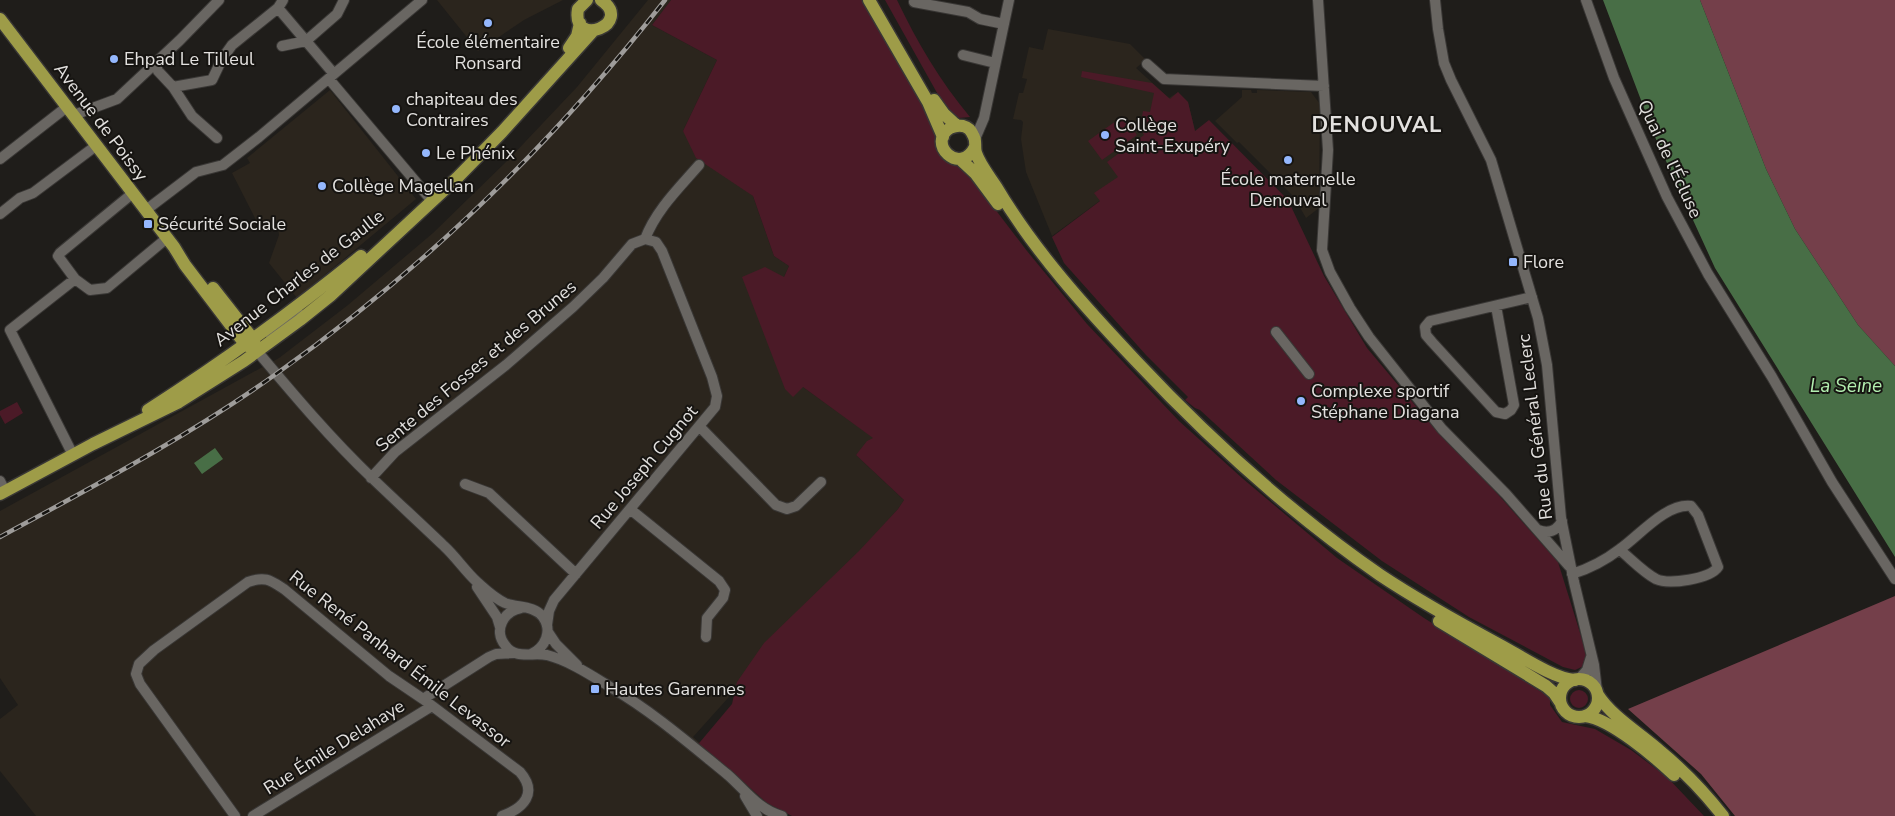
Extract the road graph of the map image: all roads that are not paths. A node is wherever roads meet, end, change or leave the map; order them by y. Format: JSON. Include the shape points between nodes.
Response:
{"nodes":[{"id":1,"x":219,"y":0,"type":"edge"},
{"id":2,"x":344,"y":0,"type":"edge"},
{"id":3,"x":422,"y":0,"type":"edge"},
{"id":4,"x":869,"y":0,"type":"edge"},
{"id":5,"x":875,"y":0,"type":"edge"},
{"id":6,"x":1009,"y":0,"type":"edge"},
{"id":7,"x":1318,"y":0,"type":"edge"},
{"id":8,"x":1435,"y":0,"type":"edge"},
{"id":9,"x":1586,"y":0,"type":"edge"},
{"id":10,"x":914,"y":2,"type":"dead end"},
{"id":11,"x":580,"y":3,"type":"edge"},
{"id":12,"x":608,"y":3,"type":"edge"},
{"id":13,"x":281,"y":4,"type":"edge"},
{"id":14,"x":0,"y":19,"type":"edge"},
{"id":15,"x":580,"y":23,"type":"junction"},
{"id":16,"x":1004,"y":24,"type":"junction"},
{"id":17,"x":593,"y":31,"type":"junction"},
{"id":18,"x":306,"y":41,"type":"junction"},
{"id":19,"x":282,"y":46,"type":"dead end"},
{"id":20,"x":963,"y":55,"type":"dead end"},
{"id":21,"x":155,"y":63,"type":"junction"},
{"id":22,"x":995,"y":63,"type":"junction"},
{"id":23,"x":1148,"y":64,"type":"dead end"},
{"id":24,"x":330,"y":73,"type":"junction"},
{"id":25,"x":1324,"y":86,"type":"junction"},
{"id":26,"x":173,"y":87,"type":"junction"},
{"id":27,"x":71,"y":111,"type":"junction"},
{"id":28,"x":985,"y":114,"type":"junction"},
{"id":29,"x":961,"y":126,"type":"junction"},
{"id":30,"x":943,"y":137,"type":"junction"},
{"id":31,"x":217,"y":138,"type":"dead end"},
{"id":32,"x":975,"y":143,"type":"junction"},
{"id":33,"x":96,"y":145,"type":"junction"},
{"id":34,"x":0,"y":159,"type":"edge"},
{"id":35,"x":960,"y":159,"type":"junction"},
{"id":36,"x":699,"y":165,"type":"dead end"},
{"id":37,"x":133,"y":193,"type":"junction"},
{"id":38,"x":430,"y":199,"type":"junction"},
{"id":39,"x":146,"y":210,"type":"junction"},
{"id":40,"x":2,"y":212,"type":"edge"},
{"id":41,"x":645,"y":239,"type":"junction"},
{"id":42,"x":170,"y":243,"type":"junction"},
{"id":43,"x":75,"y":279,"type":"junction"},
{"id":44,"x":315,"y":293,"type":"junction"},
{"id":45,"x":1532,"y":297,"type":"junction"},
{"id":46,"x":1496,"y":306,"type":"junction"},
{"id":47,"x":274,"y":323,"type":"junction"},
{"id":48,"x":231,"y":326,"type":"junction"},
{"id":49,"x":245,"y":328,"type":"junction"},
{"id":50,"x":1276,"y":332,"type":"dead end"},
{"id":51,"x":254,"y":347,"type":"junction"},
{"id":52,"x":231,"y":354,"type":"junction"},
{"id":53,"x":1309,"y":374,"type":"dead end"},
{"id":54,"x":193,"y":394,"type":"junction"},
{"id":55,"x":699,"y":426,"type":"junction"},
{"id":56,"x":93,"y":444,"type":"junction"},
{"id":57,"x":73,"y":455,"type":"junction"},
{"id":58,"x":371,"y":478,"type":"junction"},
{"id":59,"x":821,"y":482,"type":"dead end"},
{"id":60,"x":466,"y":484,"type":"dead end"},
{"id":61,"x":2,"y":489,"type":"edge"},
{"id":62,"x":630,"y":509,"type":"junction"},
{"id":63,"x":1562,"y":521,"type":"junction"},
{"id":64,"x":1538,"y":530,"type":"junction"},
{"id":65,"x":1620,"y":550,"type":"junction"},
{"id":66,"x":1571,"y":572,"type":"junction"},
{"id":67,"x":576,"y":574,"type":"junction"},
{"id":68,"x":471,"y":576,"type":"junction"},
{"id":69,"x":1895,"y":579,"type":"edge"},
{"id":70,"x":554,"y":600,"type":"junction"},
{"id":71,"x":526,"y":608,"type":"junction"},
{"id":72,"x":547,"y":628,"type":"junction"},
{"id":73,"x":500,"y":632,"type":"junction"},
{"id":74,"x":706,"y":637,"type":"dead end"},
{"id":75,"x":514,"y":653,"type":"junction"},
{"id":76,"x":530,"y":654,"type":"junction"},
{"id":77,"x":1591,"y":656,"type":"junction"},
{"id":78,"x":489,"y":657,"type":"junction"},
{"id":79,"x":587,"y":673,"type":"junction"},
{"id":80,"x":1576,"y":680,"type":"junction"},
{"id":81,"x":1597,"y":693,"type":"junction"},
{"id":82,"x":423,"y":699,"type":"junction"},
{"id":83,"x":1560,"y":702,"type":"junction"},
{"id":84,"x":432,"y":706,"type":"junction"},
{"id":85,"x":1585,"y":716,"type":"junction"},
{"id":86,"x":731,"y":778,"type":"junction"},
{"id":87,"x":235,"y":816,"type":"edge"},
{"id":88,"x":253,"y":816,"type":"edge"},
{"id":89,"x":502,"y":816,"type":"edge"},
{"id":90,"x":757,"y":816,"type":"edge"},
{"id":91,"x":776,"y":816,"type":"edge"},
{"id":92,"x":1715,"y":816,"type":"edge"},
{"id":93,"x":1723,"y":816,"type":"edge"}],
"edges":[{"from":1,"to":21,"type":"street"},
{"from":2,"to":18,"type":"street","via":[[338,14]]},
{"from":3,"to":24,"type":"street"},
{"from":4,"to":30,"type":"main road","via":[[928,102]]},
{"from":5,"to":29,"type":"main road","via":[[940,109]]},
{"from":6,"to":16,"type":"street"},
{"from":7,"to":25,"type":"street"},
{"from":8,"to":45,"type":"street","name":"Rue du Général Leclerc","via":[[1444,63],[1491,160]]},
{"from":9,"to":69,"type":"street","name":"Quai de l'Écluse","via":[[1614,78],[1667,197],[1708,274],[1832,482]]},
{"from":10,"to":16,"type":"street","via":[[968,12],[980,19]]},
{"from":11,"to":15,"type":"main road"},
{"from":12,"to":17,"type":"main road","name":"Avenue Charles de Gaulle","via":[[610,16],[607,24]]},
{"from":13,"to":18,"type":"street"},
{"from":13,"to":26,"type":"street","via":[[232,45],[212,80]]},
{"from":14,"to":27,"type":"main road","name":"Avenue de Poissy"},
{"from":15,"to":17,"type":"main road"},
{"from":15,"to":38,"type":"main road","name":"Avenue Charles de Gaulle","via":[[573,44],[548,74]]},
{"from":16,"to":22,"type":"street"},
{"from":17,"to":38,"type":"main road","name":"Avenue Charles de Gaulle","via":[[496,138]]},
{"from":18,"to":19,"type":"street"},
{"from":18,"to":24,"type":"street"},
{"from":20,"to":22,"type":"street"},
{"from":21,"to":26,"type":"street","via":[[158,72]]},
{"from":21,"to":27,"type":"street","via":[[118,99]]},
{"from":22,"to":28,"type":"street"},
{"from":23,"to":25,"type":"street","via":[[1164,79]]},
{"from":24,"to":38,"type":"street"},
{"from":24,"to":39,"type":"street","via":[[223,165],[196,172]]},
{"from":25,"to":64,"type":"street","via":[[1328,150],[1322,250],[1330,272],[1359,322],[1442,429]]},
{"from":26,"to":31,"type":"street","via":[[192,116]]},
{"from":27,"to":33,"type":"main road","name":"Avenue de Poissy"},
{"from":27,"to":34,"type":"street"},
{"from":28,"to":29,"type":"street","via":[[973,123]]},
{"from":28,"to":32,"type":"street"},
{"from":29,"to":30,"type":"main road","via":[[948,129]]},
{"from":29,"to":32,"type":"main road","via":[[970,130]]},
{"from":30,"to":35,"type":"main road","via":[[944,151]]},
{"from":32,"to":35,"type":"main road","via":[[969,155]]},
{"from":32,"to":80,"type":"main road","via":[[979,160],[1019,222],[1072,289],[1147,373],[1242,464],[1350,553],[1410,594],[1562,678]]},
{"from":33,"to":37,"type":"main road","name":"Avenue de Poissy"},
{"from":33,"to":40,"type":"street"},
{"from":35,"to":83,"type":"main road","via":[[975,173],[1102,332],[1214,445],[1350,560],[1424,611],[1546,686]]},
{"from":36,"to":41,"type":"street","via":[[667,201],[650,225]]},
{"from":37,"to":39,"type":"main road","name":"Avenue de Poissy"},
{"from":37,"to":43,"type":"street","via":[[60,253],[58,256]]},
{"from":38,"to":44,"type":"main road","name":"Avenue Charles de Gaulle"},
{"from":38,"to":51,"type":"main road","name":"Avenue Charles de Gaulle","via":[[330,296]]},
{"from":39,"to":42,"type":"main road","name":"Avenue de Poissy"},
{"from":41,"to":55,"type":"street","name":"Rue Joseph Cugnot","via":[[656,242],[662,251],[715,387],[715,407]]},
{"from":41,"to":58,"type":"street","name":"Sente des Fosses et des Brunes","via":[[632,244],[573,307],[506,366],[395,452]]},
{"from":42,"to":43,"type":"street","via":[[107,288],[90,290]]},
{"from":42,"to":48,"type":"main road","name":"Avenue de Poissy"},
{"from":42,"to":49,"type":"main road","name":"Avenue de Poissy","via":[[206,279]]},
{"from":43,"to":57,"type":"street","via":[[10,330]]},
{"from":44,"to":47,"type":"main road","name":"Avenue Charles de Gaulle"},
{"from":44,"to":51,"type":"street","via":[[292,318]]},
{"from":45,"to":46,"type":"street"},
{"from":45,"to":63,"type":"street","name":"Rue du Général Leclerc","via":[[1547,365]]},
{"from":46,"to":46,"type":"street","via":[[1430,321],[1425,330],[1432,342],[1496,412],[1505,414],[1514,404]]},
{"from":47,"to":49,"type":"main road"},
{"from":47,"to":51,"type":"main road","name":"Avenue Charles de Gaulle"},
{"from":48,"to":51,"type":"main road","name":"Avenue de Poissy"},
{"from":48,"to":52,"type":"main road","via":[[234,341]]},
{"from":49,"to":51,"type":"main road","name":"Avenue de Poissy"},
{"from":50,"to":53,"type":"street"},
{"from":51,"to":52,"type":"main road","name":"Avenue Charles de Gaulle"},
{"from":51,"to":54,"type":"main road","name":"Avenue Charles de Gaulle"},
{"from":51,"to":54,"type":"street","via":[[220,383]]},
{"from":51,"to":58,"type":"street"},
{"from":52,"to":56,"type":"main road","name":"Avenue Charles de Gaulle"},
{"from":54,"to":56,"type":"main road","name":"Avenue Charles de Gaulle"},
{"from":55,"to":59,"type":"street","via":[[776,505],[787,510],[796,506]]},
{"from":55,"to":62,"type":"street","name":"Rue Joseph Cugnot"},
{"from":56,"to":57,"type":"main road","name":"Avenue Charles de Gaulle"},
{"from":57,"to":61,"type":"main road","name":"Avenue Charles de Gaulle"},
{"from":58,"to":68,"type":"street"},
{"from":60,"to":67,"type":"street","via":[[489,493]]},
{"from":62,"to":67,"type":"street","name":"Rue Joseph Cugnot"},
{"from":62,"to":74,"type":"street","via":[[725,590],[723,598],[707,618]]},
{"from":63,"to":64,"type":"street","via":[[1550,531]]},
{"from":63,"to":66,"type":"street","name":"Rue du Général Leclerc"},
{"from":64,"to":66,"type":"street"},
{"from":65,"to":65,"type":"street","via":[[1654,520],[1680,506],[1691,506],[1698,515],[1718,567],[1688,580],[1661,580]]},
{"from":65,"to":66,"type":"street"},
{"from":66,"to":77,"type":"street","name":"Rue du Général Leclerc"},
{"from":67,"to":70,"type":"street","name":"Rue Joseph Cugnot"},
{"from":68,"to":71,"type":"street","via":[[500,600]]},
{"from":68,"to":73,"type":"street","via":[[497,617]]},
{"from":70,"to":71,"type":"street","via":[[541,607]]},
{"from":70,"to":72,"type":"street","name":"Rue Joseph Cugnot"},
{"from":71,"to":72,"type":"street","via":[[541,614]]},
{"from":71,"to":73,"type":"street","via":[[507,614]]},
{"from":72,"to":76,"type":"street","via":[[542,646]]},
{"from":72,"to":79,"type":"street","via":[[556,644]]},
{"from":73,"to":75,"type":"street","via":[[505,646]]},
{"from":73,"to":78,"type":"street"},
{"from":75,"to":76,"type":"street"},
{"from":75,"to":78,"type":"street"},
{"from":76,"to":79,"type":"street","via":[[551,656]]},
{"from":77,"to":80,"type":"street","via":[[1587,670]]},
{"from":77,"to":81,"type":"street","name":"Rue du Général Leclerc"},
{"from":78,"to":82,"type":"street"},
{"from":79,"to":86,"type":"street","via":[[639,705]]},
{"from":80,"to":81,"type":"main road","via":[[1590,683]]},
{"from":80,"to":83,"type":"main road","via":[[1563,689]]},
{"from":81,"to":85,"type":"main road","via":[[1595,708]]},
{"from":81,"to":93,"type":"main road","via":[[1606,706],[1670,759]]},
{"from":82,"to":84,"type":"street","name":"Rue René Panhard Émile Levassor"},
{"from":82,"to":87,"type":"street","name":"Rue René Panhard Émile Levassor","via":[[389,676],[270,579],[258,578],[248,582],[154,650],[139,664],[136,674]]},
{"from":83,"to":85,"type":"main road","via":[[1569,715]]},
{"from":84,"to":88,"type":"street","name":"Rue Émile Delahaye"},
{"from":84,"to":89,"type":"street","name":"Rue René Panhard Émile Levassor","via":[[520,772],[526,780],[528,797],[513,812]]},
{"from":85,"to":92,"type":"main road","via":[[1606,724],[1645,750]]},
{"from":86,"to":90,"type":"street"},
{"from":86,"to":91,"type":"street","via":[[766,811]]}]}
